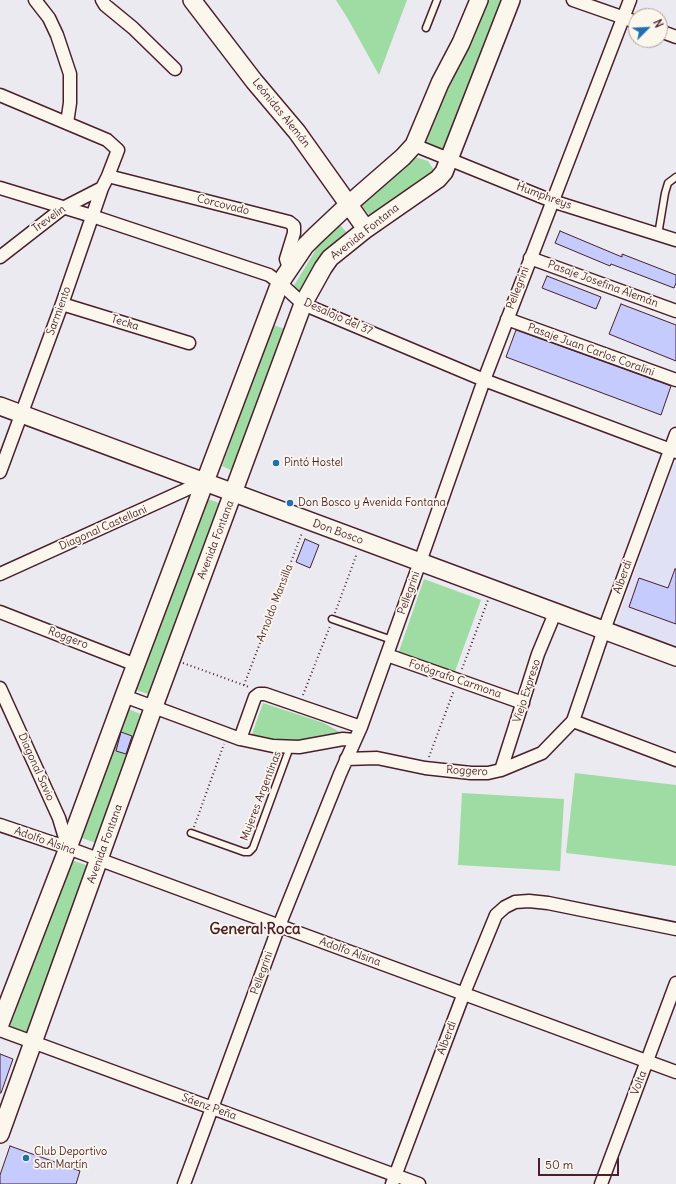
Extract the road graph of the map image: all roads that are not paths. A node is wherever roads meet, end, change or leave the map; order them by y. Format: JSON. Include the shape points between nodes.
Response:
{"nodes":[{"id":1,"x":34,"y":0,"type":"edge"},
{"id":2,"x":102,"y":0,"type":"edge"},
{"id":3,"x":192,"y":0,"type":"edge"},
{"id":4,"x":437,"y":0,"type":"edge"},
{"id":5,"x":479,"y":0,"type":"edge"},
{"id":6,"x":511,"y":0,"type":"edge"},
{"id":7,"x":573,"y":0,"type":"edge"},
{"id":8,"x":630,"y":0,"type":"edge"},
{"id":9,"x":624,"y":17,"type":"junction"},
{"id":10,"x":628,"y":19,"type":"edge"},
{"id":11,"x":426,"y":28,"type":"dead end"},
{"id":12,"x":175,"y":69,"type":"dead end"},
{"id":13,"x":0,"y":95,"type":"edge"},
{"id":14,"x":67,"y":123,"type":"junction"},
{"id":15,"x":414,"y":144,"type":"junction"},
{"id":16,"x":449,"y":160,"type":"junction"},
{"id":17,"x":108,"y":176,"type":"junction"},
{"id":18,"x":676,"y":177,"type":"edge"},
{"id":19,"x":0,"y":188,"type":"edge"},
{"id":20,"x":102,"y":188,"type":"junction"},
{"id":21,"x":552,"y":201,"type":"junction"},
{"id":22,"x":349,"y":204,"type":"junction"},
{"id":23,"x":63,"y":208,"type":"junction"},
{"id":24,"x":92,"y":216,"type":"junction"},
{"id":25,"x":366,"y":229,"type":"junction"},
{"id":26,"x":658,"y":234,"type":"junction"},
{"id":27,"x":676,"y":240,"type":"edge"},
{"id":28,"x":0,"y":256,"type":"edge"},
{"id":29,"x":530,"y":258,"type":"junction"},
{"id":30,"x":285,"y":276,"type":"junction"},
{"id":31,"x":62,"y":304,"type":"junction"},
{"id":32,"x":303,"y":304,"type":"junction"},
{"id":33,"x":676,"y":311,"type":"edge"},
{"id":34,"x":507,"y":319,"type":"junction"},
{"id":35,"x":189,"y":343,"type":"dead end"},
{"id":36,"x":484,"y":380,"type":"junction"},
{"id":37,"x":676,"y":380,"type":"edge"},
{"id":38,"x":0,"y":406,"type":"edge"},
{"id":39,"x":21,"y":414,"type":"junction"},
{"id":40,"x":676,"y":434,"type":"edge"},
{"id":41,"x":673,"y":451,"type":"edge"},
{"id":42,"x":0,"y":472,"type":"edge"},
{"id":43,"x":206,"y":482,"type":"junction"},
{"id":44,"x":233,"y":493,"type":"junction"},
{"id":45,"x":420,"y":562,"type":"junction"},
{"id":46,"x":0,"y":574,"type":"edge"},
{"id":47,"x":0,"y":612,"type":"edge"},
{"id":48,"x":555,"y":612,"type":"junction"},
{"id":49,"x":332,"y":619,"type":"dead end"},
{"id":50,"x":604,"y":630,"type":"junction"},
{"id":51,"x":392,"y":640,"type":"junction"},
{"id":52,"x":387,"y":655,"type":"junction"},
{"id":53,"x":676,"y":657,"type":"edge"},
{"id":54,"x":136,"y":664,"type":"junction"},
{"id":55,"x":0,"y":688,"type":"edge"},
{"id":56,"x":124,"y":696,"type":"junction"},
{"id":57,"x":523,"y":703,"type":"junction"},
{"id":58,"x":154,"y":706,"type":"junction"},
{"id":59,"x":573,"y":722,"type":"junction"},
{"id":60,"x":361,"y":727,"type":"junction"},
{"id":61,"x":240,"y":739,"type":"junction"},
{"id":62,"x":354,"y":740,"type":"junction"},
{"id":63,"x":290,"y":747,"type":"junction"},
{"id":64,"x":346,"y":759,"type":"junction"},
{"id":65,"x":676,"y":760,"type":"edge"},
{"id":66,"x":501,"y":770,"type":"junction"},
{"id":67,"x":0,"y":825,"type":"edge"},
{"id":68,"x":191,"y":833,"type":"road end"},
{"id":69,"x":68,"y":848,"type":"junction"},
{"id":70,"x":99,"y":860,"type":"junction"},
{"id":71,"x":279,"y":926,"type":"junction"},
{"id":72,"x":676,"y":929,"type":"edge"},
{"id":73,"x":676,"y":983,"type":"edge"},
{"id":74,"x":464,"y":993,"type":"junction"},
{"id":75,"x":0,"y":1024,"type":"edge"},
{"id":76,"x":0,"y":1030,"type":"edge"},
{"id":77,"x":34,"y":1043,"type":"junction"},
{"id":78,"x":647,"y":1061,"type":"junction"},
{"id":79,"x":676,"y":1072,"type":"edge"},
{"id":80,"x":212,"y":1108,"type":"junction"},
{"id":81,"x":0,"y":1134,"type":"edge"},
{"id":82,"x":394,"y":1180,"type":"edge"},
{"id":83,"x":184,"y":1184,"type":"edge"},
{"id":84,"x":419,"y":1184,"type":"edge"},
{"id":85,"x":601,"y":1184,"type":"edge"}],
"edges":[{"from":1,"to":14,"type":"street","via":[[57,35],[70,74]]},
{"from":2,"to":12,"type":"street"},
{"from":3,"to":22,"type":"street","name":"Leónidas Alemán","via":[[297,132]]},
{"from":4,"to":11,"type":"lane"},
{"from":5,"to":15,"type":"street"},
{"from":6,"to":16,"type":"street","name":"Avenida Fontana"},
{"from":7,"to":9,"type":"street"},
{"from":8,"to":9,"type":"street","name":"Pellegrini"},
{"from":9,"to":10,"type":"street"},
{"from":9,"to":21,"type":"street","name":"Pellegrini"},
{"from":13,"to":14,"type":"street"},
{"from":14,"to":17,"type":"street","name":"Sarmiento","via":[[107,140],[118,150]]},
{"from":15,"to":16,"type":"street","name":"Humphreys"},
{"from":15,"to":22,"type":"street","via":[[403,157]]},
{"from":16,"to":21,"type":"street","name":"Humphreys"},
{"from":16,"to":25,"type":"street","name":"Avenida Fontana","via":[[438,179]]},
{"from":17,"to":20,"type":"street","name":"Sarmiento"},
{"from":17,"to":30,"type":"street","name":"Corcovado","via":[[290,222],[294,226],[294,233],[286,259]]},
{"from":18,"to":26,"type":"lane","via":[[668,183]]},
{"from":19,"to":23,"type":"street","name":"Desalojo del 37"},
{"from":20,"to":23,"type":"street","name":"Trevelin"},
{"from":20,"to":24,"type":"street","name":"Sarmiento"},
{"from":21,"to":26,"type":"street","name":"Humphreys"},
{"from":21,"to":29,"type":"street","name":"Pellegrini"},
{"from":22,"to":25,"type":"street","name":"Leónidas Alemán"},
{"from":22,"to":30,"type":"street","via":[[305,246]]},
{"from":23,"to":24,"type":"street","name":"Desalojo del 37"},
{"from":23,"to":28,"type":"street","name":"Trevelin"},
{"from":24,"to":30,"type":"street","name":"Desalojo del 37","via":[[269,275]]},
{"from":24,"to":31,"type":"street","name":"Sarmiento"},
{"from":25,"to":32,"type":"street","name":"Avenida Fontana","via":[[330,258]]},
{"from":26,"to":27,"type":"street","name":"Humphreys"},
{"from":29,"to":33,"type":"street","name":"Pasaje Josefina Alemán"},
{"from":29,"to":34,"type":"street","name":"Pellegrini"},
{"from":30,"to":32,"type":"street","name":"Desalojo del 37"},
{"from":30,"to":43,"type":"street"},
{"from":31,"to":35,"type":"street","name":"Tecka"},
{"from":31,"to":39,"type":"street","name":"Sarmiento"},
{"from":32,"to":36,"type":"street","name":"Desalojo del 37"},
{"from":32,"to":44,"type":"street","name":"Avenida Fontana"},
{"from":34,"to":36,"type":"street","name":"Pellegrini"},
{"from":34,"to":37,"type":"street","name":"Pasaje Juan Carlos Coralini"},
{"from":36,"to":41,"type":"street","name":"Desalojo del 37"},
{"from":36,"to":45,"type":"street","name":"Pellegrini"},
{"from":38,"to":39,"type":"street","name":"Don Bosco"},
{"from":39,"to":42,"type":"street","name":"Sarmiento"},
{"from":39,"to":43,"type":"street","name":"Don Bosco"},
{"from":40,"to":41,"type":"street","name":"Alberdi"},
{"from":41,"to":50,"type":"street","name":"Alberdi"},
{"from":43,"to":44,"type":"street","name":"Don Bosco"},
{"from":43,"to":46,"type":"street","name":"Diagonal Castellani"},
{"from":43,"to":54,"type":"street"},
{"from":44,"to":45,"type":"street","name":"Don Bosco"},
{"from":44,"to":58,"type":"street","name":"Avenida Fontana"},
{"from":45,"to":48,"type":"street","name":"Don Bosco"},
{"from":45,"to":51,"type":"street","name":"Pellegrini"},
{"from":47,"to":54,"type":"street","name":"Roggero"},
{"from":48,"to":50,"type":"street","name":"Don Bosco"},
{"from":48,"to":57,"type":"street","name":"Viejo Expreso","via":[[538,654]]},
{"from":49,"to":51,"type":"lane"},
{"from":50,"to":53,"type":"street","name":"Don Bosco"},
{"from":50,"to":59,"type":"street","name":"Alberdi"},
{"from":51,"to":52,"type":"street","name":"Pellegrini"},
{"from":52,"to":57,"type":"street","name":"Fotógrafo Carmona"},
{"from":52,"to":60,"type":"street","name":"Pellegrini"},
{"from":54,"to":56,"type":"street"},
{"from":55,"to":69,"type":"street","name":"Diagonal Savio","via":[[59,818]]},
{"from":56,"to":58,"type":"street"},
{"from":56,"to":69,"type":"street"},
{"from":57,"to":66,"type":"street","name":"Viejo Expreso"},
{"from":58,"to":61,"type":"street"},
{"from":58,"to":70,"type":"street","name":"Avenida Fontana"},
{"from":59,"to":65,"type":"street"},
{"from":59,"to":66,"type":"street","name":"Roggero","via":[[542,753]]},
{"from":60,"to":61,"type":"street","via":[[262,694],[255,697]]},
{"from":60,"to":62,"type":"street","name":"Pellegrini"},
{"from":61,"to":63,"type":"street"},
{"from":62,"to":63,"type":"street","via":[[343,739]]},
{"from":62,"to":64,"type":"street","name":"Pellegrini"},
{"from":63,"to":68,"type":"lane","name":"Mujeres Argentinas","via":[[253,848],[249,852]]},
{"from":64,"to":66,"type":"street","name":"Roggero","via":[[377,758],[425,768],[471,773]]},
{"from":64,"to":71,"type":"street","name":"Pellegrini"},
{"from":67,"to":69,"type":"street","name":"Adolfo Alsina"},
{"from":69,"to":70,"type":"street","name":"Adolfo Alsina"},
{"from":69,"to":75,"type":"street"},
{"from":70,"to":71,"type":"street","name":"Adolfo Alsina"},
{"from":70,"to":77,"type":"street","name":"Avenida Fontana"},
{"from":71,"to":74,"type":"street","name":"Adolfo Alsina"},
{"from":71,"to":80,"type":"street","name":"Pellegrini"},
{"from":72,"to":74,"type":"street","name":"Alberdi","via":[[548,903],[515,902],[504,907],[496,916]]},
{"from":73,"to":78,"type":"street","name":"Volta"},
{"from":74,"to":78,"type":"street","name":"Adolfo Alsina"},
{"from":74,"to":82,"type":"street","name":"Alberdi"},
{"from":76,"to":77,"type":"street","name":"Sáenz Peña"},
{"from":77,"to":80,"type":"street","name":"Sáenz Peña"},
{"from":77,"to":81,"type":"street","name":"Avenida Fontana"},
{"from":78,"to":79,"type":"street","name":"Adolfo Alsina"},
{"from":78,"to":85,"type":"street","name":"Volta"},
{"from":80,"to":82,"type":"street","name":"Sáenz Peña"},
{"from":80,"to":83,"type":"street","name":"Pellegrini"},
{"from":82,"to":84,"type":"street","name":"Sáenz Peña"}]}
